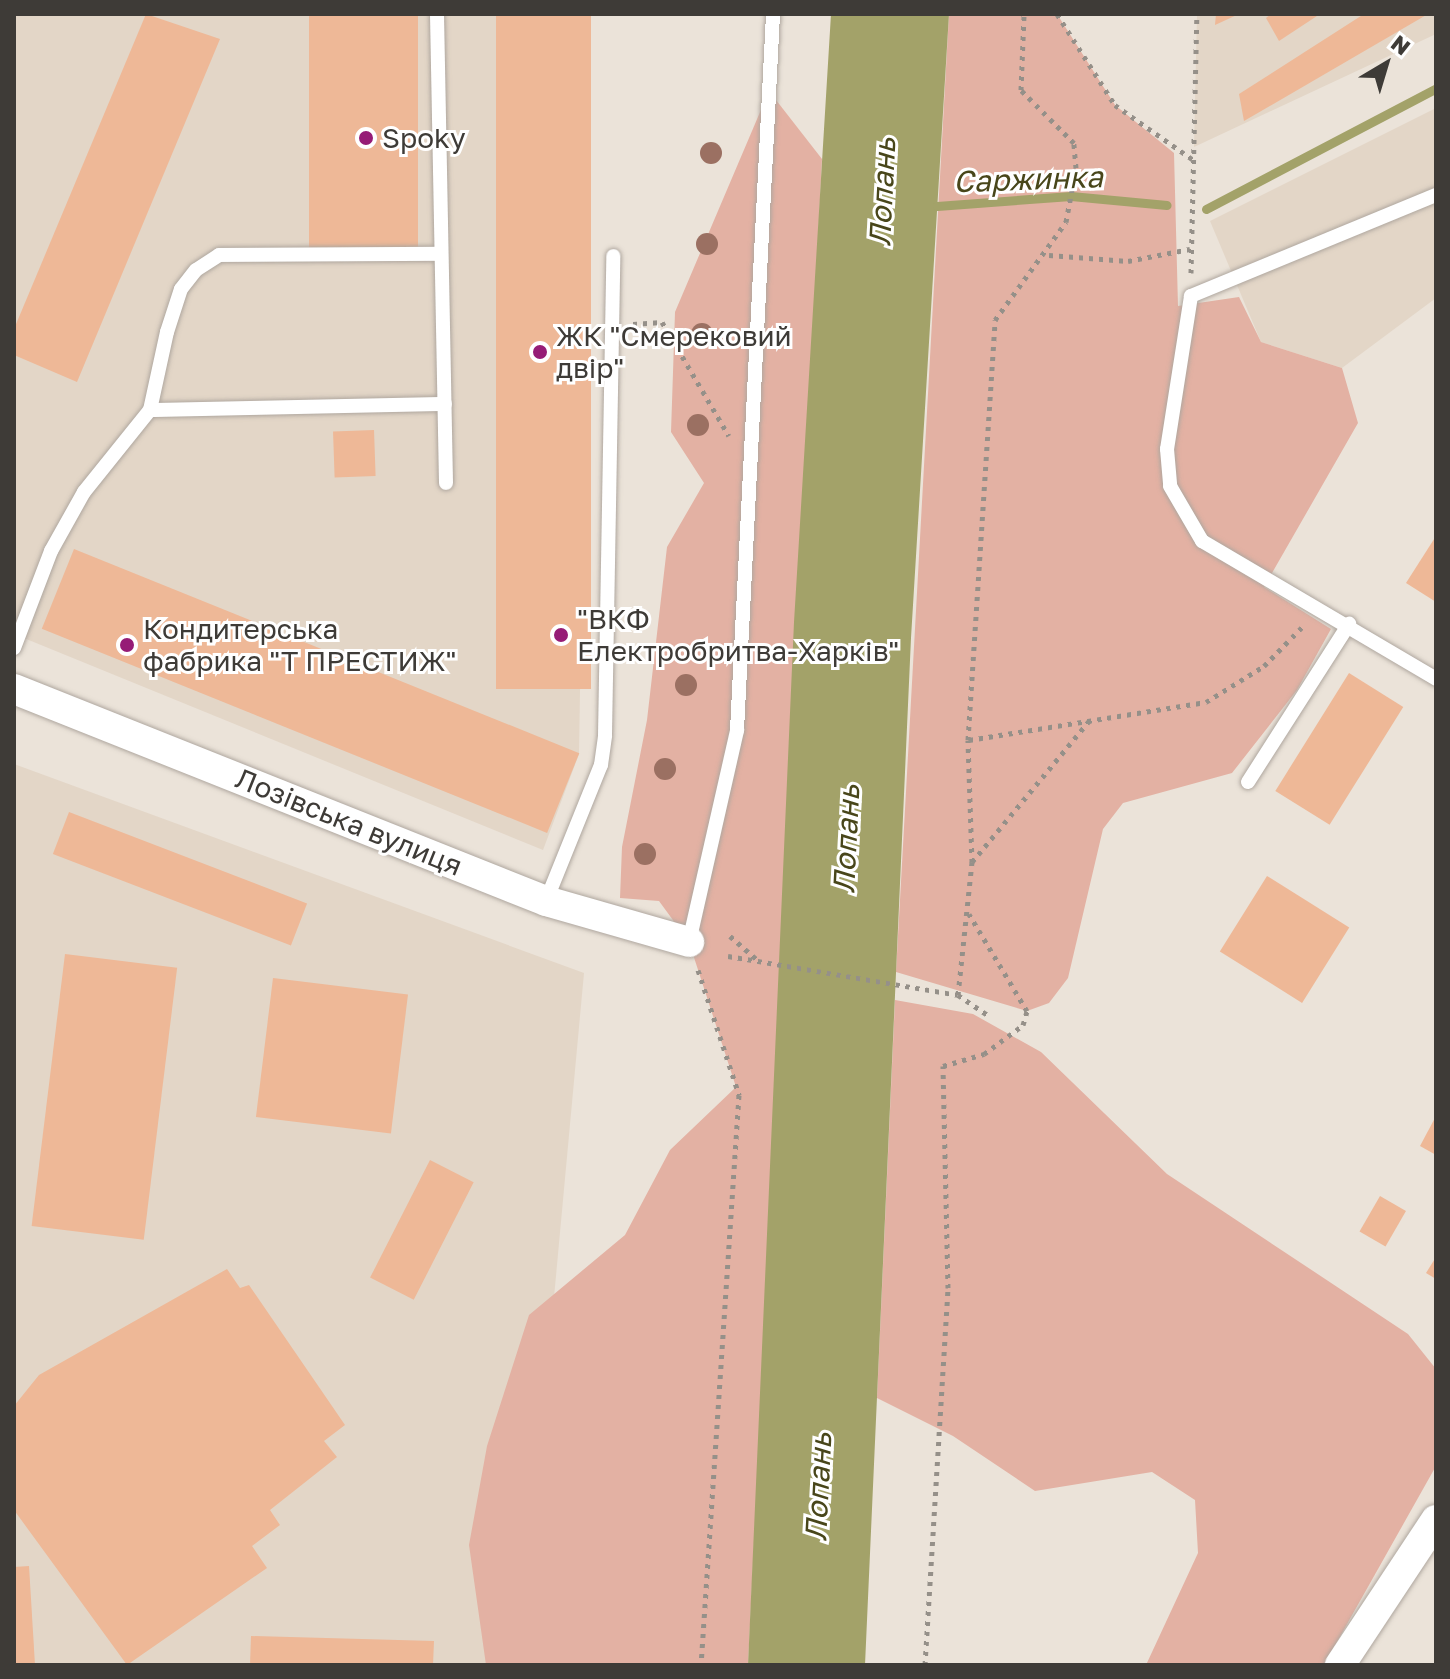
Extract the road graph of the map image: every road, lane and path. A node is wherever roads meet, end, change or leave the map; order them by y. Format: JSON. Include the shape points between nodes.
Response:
{"nodes":[{"id":1,"x":437,"y":14,"type":"edge"},
{"id":2,"x":773,"y":14,"type":"edge"},
{"id":3,"x":1024,"y":14,"type":"edge"},
{"id":4,"x":1057,"y":14,"type":"edge"},
{"id":5,"x":1197,"y":14,"type":"edge"},
{"id":6,"x":1195,"y":161,"type":"junction"},
{"id":7,"x":1436,"y":195,"type":"edge"},
{"id":8,"x":1190,"y":249,"type":"junction"},
{"id":9,"x":441,"y":254,"type":"junction"},
{"id":10,"x":1048,"y":255,"type":"junction"},
{"id":11,"x":613,"y":256,"type":"dead end"},
{"id":12,"x":1191,"y":296,"type":"junction"},
{"id":13,"x":612,"y":325,"type":"junction"},
{"id":14,"x":445,"y":404,"type":"junction"},
{"id":15,"x":150,"y":410,"type":"junction"},
{"id":16,"x":749,"y":472,"type":"junction"},
{"id":17,"x":446,"y":483,"type":"dead end"},
{"id":18,"x":1321,"y":607,"type":"junction"},
{"id":19,"x":1349,"y":624,"type":"junction"},
{"id":20,"x":14,"y":648,"type":"edge"},
{"id":21,"x":1436,"y":679,"type":"edge"},
{"id":22,"x":14,"y":689,"type":"edge"},
{"id":23,"x":1090,"y":719,"type":"junction"},
{"id":24,"x":968,"y":740,"type":"junction"},
{"id":25,"x":1248,"y":782,"type":"dead end"},
{"id":26,"x":972,"y":862,"type":"junction"},
{"id":27,"x":546,"y":901,"type":"junction"},
{"id":28,"x":968,"y":913,"type":"junction"},
{"id":29,"x":730,"y":936,"type":"dead end"},
{"id":30,"x":689,"y":942,"type":"junction"},
{"id":31,"x":728,"y":956,"type":"dead end"},
{"id":32,"x":759,"y":961,"type":"junction"},
{"id":33,"x":958,"y":995,"type":"junction"},
{"id":34,"x":988,"y":1015,"type":"dead end"},
{"id":35,"x":1436,"y":1520,"type":"edge"},
{"id":36,"x":701,"y":1665,"type":"edge"},
{"id":37,"x":925,"y":1665,"type":"edge"},
{"id":38,"x":1340,"y":1665,"type":"edge"}],
"edges":[{"from":1,"to":9,"type":"lane"},
{"from":2,"to":16,"type":"lane"},
{"from":3,"to":10,"type":"path","via":[[1021,90],[1074,143],[1076,168],[1066,222]]},
{"from":4,"to":6,"type":"path","via":[[1115,105]]},
{"from":5,"to":6,"type":"path"},
{"from":6,"to":8,"type":"path"},
{"from":7,"to":12,"type":"lane"},
{"from":8,"to":10,"type":"path","via":[[1128,261]]},
{"from":8,"to":12,"type":"path"},
{"from":9,"to":14,"type":"lane"},
{"from":9,"to":15,"type":"lane","via":[[219,255],[181,289]]},
{"from":10,"to":24,"type":"path","via":[[995,320]]},
{"from":11,"to":13,"type":"lane"},
{"from":12,"to":18,"type":"lane","via":[[1167,449],[1170,486],[1202,541]]},
{"from":13,"to":16,"type":"path","via":[[662,322]]},
{"from":13,"to":27,"type":"lane","via":[[605,735],[601,765]]},
{"from":14,"to":15,"type":"lane"},
{"from":14,"to":17,"type":"lane"},
{"from":15,"to":20,"type":"lane","via":[[84,492],[51,551]]},
{"from":16,"to":30,"type":"lane","via":[[737,730]]},
{"from":18,"to":19,"type":"lane"},
{"from":18,"to":23,"type":"path","via":[[1264,666],[1206,702]]},
{"from":19,"to":21,"type":"lane"},
{"from":19,"to":25,"type":"lane"},
{"from":22,"to":27,"type":"street","name":"Лозівська вулиця"},
{"from":23,"to":24,"type":"path"},
{"from":23,"to":26,"type":"path"},
{"from":24,"to":26,"type":"path"},
{"from":26,"to":28,"type":"path"},
{"from":27,"to":30,"type":"street","name":"Лозівська вулиця"},
{"from":28,"to":33,"type":"path"},
{"from":28,"to":37,"type":"path","via":[[1027,1011],[1023,1025],[984,1054],[943,1066],[948,1288]]},
{"from":29,"to":32,"type":"path"},
{"from":30,"to":36,"type":"path","via":[[739,1095]]},
{"from":31,"to":32,"type":"path"},
{"from":32,"to":33,"type":"path"},
{"from":33,"to":34,"type":"path"},
{"from":35,"to":38,"type":"street"}]}
